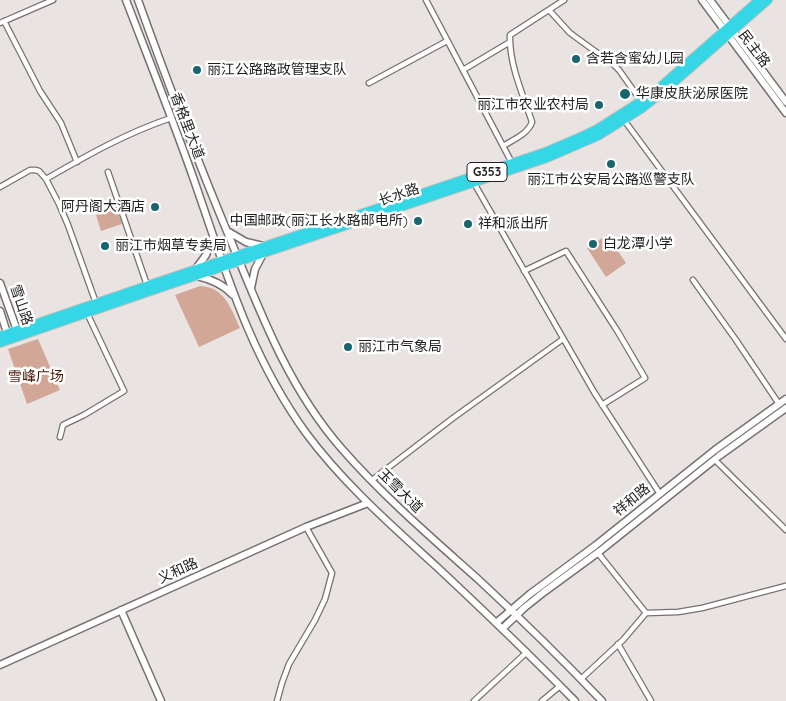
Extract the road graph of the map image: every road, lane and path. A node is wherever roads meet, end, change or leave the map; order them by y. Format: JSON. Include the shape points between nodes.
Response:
{"nodes":[{"id":1,"x":34,"y":0,"type":"edge"},
{"id":2,"x":53,"y":0,"type":"edge"},
{"id":3,"x":126,"y":0,"type":"edge"},
{"id":4,"x":138,"y":0,"type":"edge"},
{"id":5,"x":426,"y":0,"type":"edge"},
{"id":6,"x":564,"y":0,"type":"edge"},
{"id":7,"x":702,"y":0,"type":"edge"},
{"id":8,"x":710,"y":0,"type":"edge"},
{"id":9,"x":759,"y":0,"type":"edge"},
{"id":10,"x":768,"y":0,"type":"edge"},
{"id":11,"x":37,"y":7,"type":"junction"},
{"id":12,"x":548,"y":10,"type":"junction"},
{"id":13,"x":2,"y":22,"type":"edge"},
{"id":14,"x":729,"y":31,"type":"junction"},
{"id":15,"x":447,"y":40,"type":"junction"},
{"id":16,"x":510,"y":42,"type":"junction"},
{"id":17,"x":463,"y":70,"type":"junction"},
{"id":18,"x":369,"y":83,"type":"dead end"},
{"id":19,"x":642,"y":101,"type":"junction"},
{"id":20,"x":786,"y":102,"type":"edge"},
{"id":21,"x":786,"y":113,"type":"edge"},
{"id":22,"x":171,"y":118,"type":"junction"},
{"id":23,"x":624,"y":120,"type":"junction"},
{"id":24,"x":503,"y":146,"type":"junction"},
{"id":25,"x":77,"y":162,"type":"junction"},
{"id":26,"x":512,"y":163,"type":"junction"},
{"id":27,"x":108,"y":172,"type":"dead end"},
{"id":28,"x":46,"y":180,"type":"junction"},
{"id":29,"x":474,"y":183,"type":"junction"},
{"id":30,"x":0,"y":186,"type":"edge"},
{"id":31,"x":226,"y":230,"type":"junction"},
{"id":32,"x":213,"y":237,"type":"junction"},
{"id":33,"x":264,"y":250,"type":"junction"},
{"id":34,"x":238,"y":259,"type":"junction"},
{"id":35,"x":223,"y":264,"type":"junction"},
{"id":36,"x":524,"y":271,"type":"junction"},
{"id":37,"x":196,"y":273,"type":"junction"},
{"id":38,"x":693,"y":280,"type":"dead end"},
{"id":39,"x":0,"y":283,"type":"edge"},
{"id":40,"x":147,"y":285,"type":"junction"},
{"id":41,"x":251,"y":289,"type":"junction"},
{"id":42,"x":234,"y":295,"type":"junction"},
{"id":43,"x":96,"y":303,"type":"junction"},
{"id":44,"x":0,"y":311,"type":"edge"},
{"id":45,"x":87,"y":313,"type":"junction"},
{"id":46,"x":18,"y":334,"type":"junction"},
{"id":47,"x":6,"y":337,"type":"edge"},
{"id":48,"x":563,"y":339,"type":"junction"},
{"id":49,"x":786,"y":339,"type":"edge"},
{"id":50,"x":0,"y":343,"type":"edge"},
{"id":51,"x":786,"y":399,"type":"edge"},
{"id":52,"x":779,"y":404,"type":"junction"},
{"id":53,"x":602,"y":405,"type":"junction"},
{"id":54,"x":786,"y":408,"type":"edge"},
{"id":55,"x":60,"y":437,"type":"dead end"},
{"id":56,"x":715,"y":460,"type":"junction"},
{"id":57,"x":372,"y":480,"type":"junction"},
{"id":58,"x":660,"y":494,"type":"junction"},
{"id":59,"x":368,"y":503,"type":"junction"},
{"id":60,"x":306,"y":527,"type":"junction"},
{"id":61,"x":786,"y":530,"type":"edge"},
{"id":62,"x":598,"y":553,"type":"junction"},
{"id":63,"x":786,"y":586,"type":"edge"},
{"id":64,"x":121,"y":610,"type":"junction"},
{"id":65,"x":510,"y":610,"type":"junction"},
{"id":66,"x":646,"y":613,"type":"junction"},
{"id":67,"x":516,"y":615,"type":"junction"},
{"id":68,"x":496,"y":623,"type":"junction"},
{"id":69,"x":502,"y":629,"type":"junction"},
{"id":70,"x":618,"y":644,"type":"junction"},
{"id":71,"x":527,"y":652,"type":"junction"},
{"id":72,"x":0,"y":664,"type":"edge"},
{"id":73,"x":581,"y":679,"type":"junction"},
{"id":74,"x":560,"y":686,"type":"junction"},
{"id":75,"x":161,"y":701,"type":"edge"},
{"id":76,"x":277,"y":701,"type":"edge"},
{"id":77,"x":474,"y":701,"type":"edge"},
{"id":78,"x":542,"y":701,"type":"edge"},
{"id":79,"x":575,"y":701,"type":"edge"},
{"id":80,"x":602,"y":701,"type":"edge"},
{"id":81,"x":651,"y":701,"type":"edge"}],
"edges":[{"from":1,"to":11,"type":"street"},
{"from":2,"to":11,"type":"street"},
{"from":3,"to":22,"type":"main road","name":"香格里大道"},
{"from":4,"to":31,"type":"main road","name":"香格里大道"},
{"from":5,"to":15,"type":"street"},
{"from":6,"to":12,"type":"street"},
{"from":7,"to":14,"type":"main road","name":"民主路"},
{"from":8,"to":14,"type":"main road","name":"民主路"},
{"from":9,"to":14,"type":"highway","name":"长水路","number":"G353"},
{"from":10,"to":14,"type":"highway","name":"长水路","number":"G353"},
{"from":11,"to":13,"type":"street"},
{"from":12,"to":16,"type":"street","via":[[510,35]]},
{"from":12,"to":19,"type":"street","via":[[570,33],[614,64]]},
{"from":13,"to":25,"type":"street","via":[[61,123]]},
{"from":14,"to":19,"type":"highway","name":"长水路","number":"G353"},
{"from":14,"to":20,"type":"main road","name":"民主路"},
{"from":14,"to":21,"type":"main road","name":"民主路"},
{"from":14,"to":23,"type":"highway","name":"长水路","number":"G353","via":[[663,92]]},
{"from":15,"to":17,"type":"street"},
{"from":15,"to":18,"type":"street"},
{"from":16,"to":17,"type":"street"},
{"from":16,"to":24,"type":"street","via":[[514,68],[532,122],[526,132]]},
{"from":17,"to":24,"type":"street"},
{"from":19,"to":26,"type":"highway","name":"长水路","number":"G353","via":[[578,138]]},
{"from":22,"to":25,"type":"street","via":[[105,146]]},
{"from":22,"to":32,"type":"main road","name":"香格里大道"},
{"from":23,"to":29,"type":"highway","name":"长水路","number":"G353","via":[[564,152]]},
{"from":23,"to":49,"type":"street"},
{"from":24,"to":26,"type":"street"},
{"from":25,"to":28,"type":"street"},
{"from":26,"to":33,"type":"highway","name":"长水路","number":"G353"},
{"from":27,"to":40,"type":"street"},
{"from":28,"to":30,"type":"street","via":[[39,171],[32,170]]},
{"from":28,"to":43,"type":"street","via":[[64,214]]},
{"from":29,"to":33,"type":"highway","name":"长水路","number":"G353"},
{"from":29,"to":36,"type":"street"},
{"from":31,"to":33,"type":"main road"},
{"from":31,"to":34,"type":"main road","name":"香格里大道"},
{"from":32,"to":35,"type":"main road","name":"香格里大道"},
{"from":32,"to":37,"type":"main road"},
{"from":33,"to":34,"type":"highway","name":"长水路","number":"G353"},
{"from":33,"to":41,"type":"main road","via":[[252,275]]},
{"from":34,"to":35,"type":"highway","name":"长水路","number":"G353"},
{"from":34,"to":41,"type":"main road","name":"玉雪大道"},
{"from":35,"to":37,"type":"highway","name":"长水路","number":"G353"},
{"from":35,"to":42,"type":"main road"},
{"from":36,"to":48,"type":"street"},
{"from":36,"to":53,"type":"street","via":[[566,251],[623,340],[645,378]]},
{"from":37,"to":40,"type":"highway","name":"长水路","number":"G353"},
{"from":37,"to":42,"type":"main road","via":[[215,281]]},
{"from":37,"to":45,"type":"highway","name":"长水路","number":"G353"},
{"from":38,"to":52,"type":"street"},
{"from":39,"to":46,"type":"main road","name":"雪山路"},
{"from":40,"to":43,"type":"highway","name":"长水路","number":"G353"},
{"from":41,"to":57,"type":"main road","name":"玉雪大道","via":[[276,347],[303,396],[342,449]]},
{"from":42,"to":59,"type":"main road","via":[[259,355],[287,406],[328,461]]},
{"from":43,"to":46,"type":"highway","name":"长水路","number":"G353"},
{"from":44,"to":47,"type":"main road","name":"雪山路"},
{"from":45,"to":46,"type":"highway","name":"长水路","number":"G353"},
{"from":45,"to":55,"type":"street","via":[[124,391],[63,425]]},
{"from":46,"to":47,"type":"highway","name":"长水路","number":"G353"},
{"from":47,"to":50,"type":"highway","name":"长水路","number":"G353"},
{"from":48,"to":53,"type":"street"},
{"from":48,"to":57,"type":"street"},
{"from":51,"to":52,"type":"main road","name":"祥和路"},
{"from":52,"to":58,"type":"main road","name":"祥和路"},
{"from":53,"to":58,"type":"street"},
{"from":54,"to":56,"type":"main road","name":"祥和路"},
{"from":56,"to":61,"type":"street"},
{"from":56,"to":62,"type":"main road","name":"祥和路"},
{"from":57,"to":65,"type":"main road","name":"玉雪大道"},
{"from":58,"to":65,"type":"main road","name":"祥和路"},
{"from":59,"to":60,"type":"main road","name":"义和路"},
{"from":59,"to":68,"type":"main road"},
{"from":60,"to":64,"type":"main road","name":"义和路"},
{"from":60,"to":76,"type":"street","via":[[332,573],[323,604],[289,664]]},
{"from":62,"to":66,"type":"street"},
{"from":62,"to":67,"type":"main road","name":"祥和路"},
{"from":63,"to":66,"type":"street","via":[[702,608]]},
{"from":64,"to":72,"type":"main road","name":"义和路"},
{"from":64,"to":75,"type":"main road"},
{"from":65,"to":67,"type":"main road","name":"玉雪大道"},
{"from":65,"to":68,"type":"main road","name":"祥和路"},
{"from":66,"to":70,"type":"street"},
{"from":67,"to":69,"type":"main road","name":"祥和路"},
{"from":67,"to":73,"type":"main road","name":"玉雪大道"},
{"from":68,"to":69,"type":"main road"},
{"from":69,"to":71,"type":"main road"},
{"from":70,"to":73,"type":"street"},
{"from":70,"to":81,"type":"street"},
{"from":71,"to":74,"type":"main road"},
{"from":71,"to":77,"type":"street"},
{"from":73,"to":80,"type":"main road","name":"玉雪大道"},
{"from":74,"to":78,"type":"street"},
{"from":74,"to":79,"type":"main road"}]}
